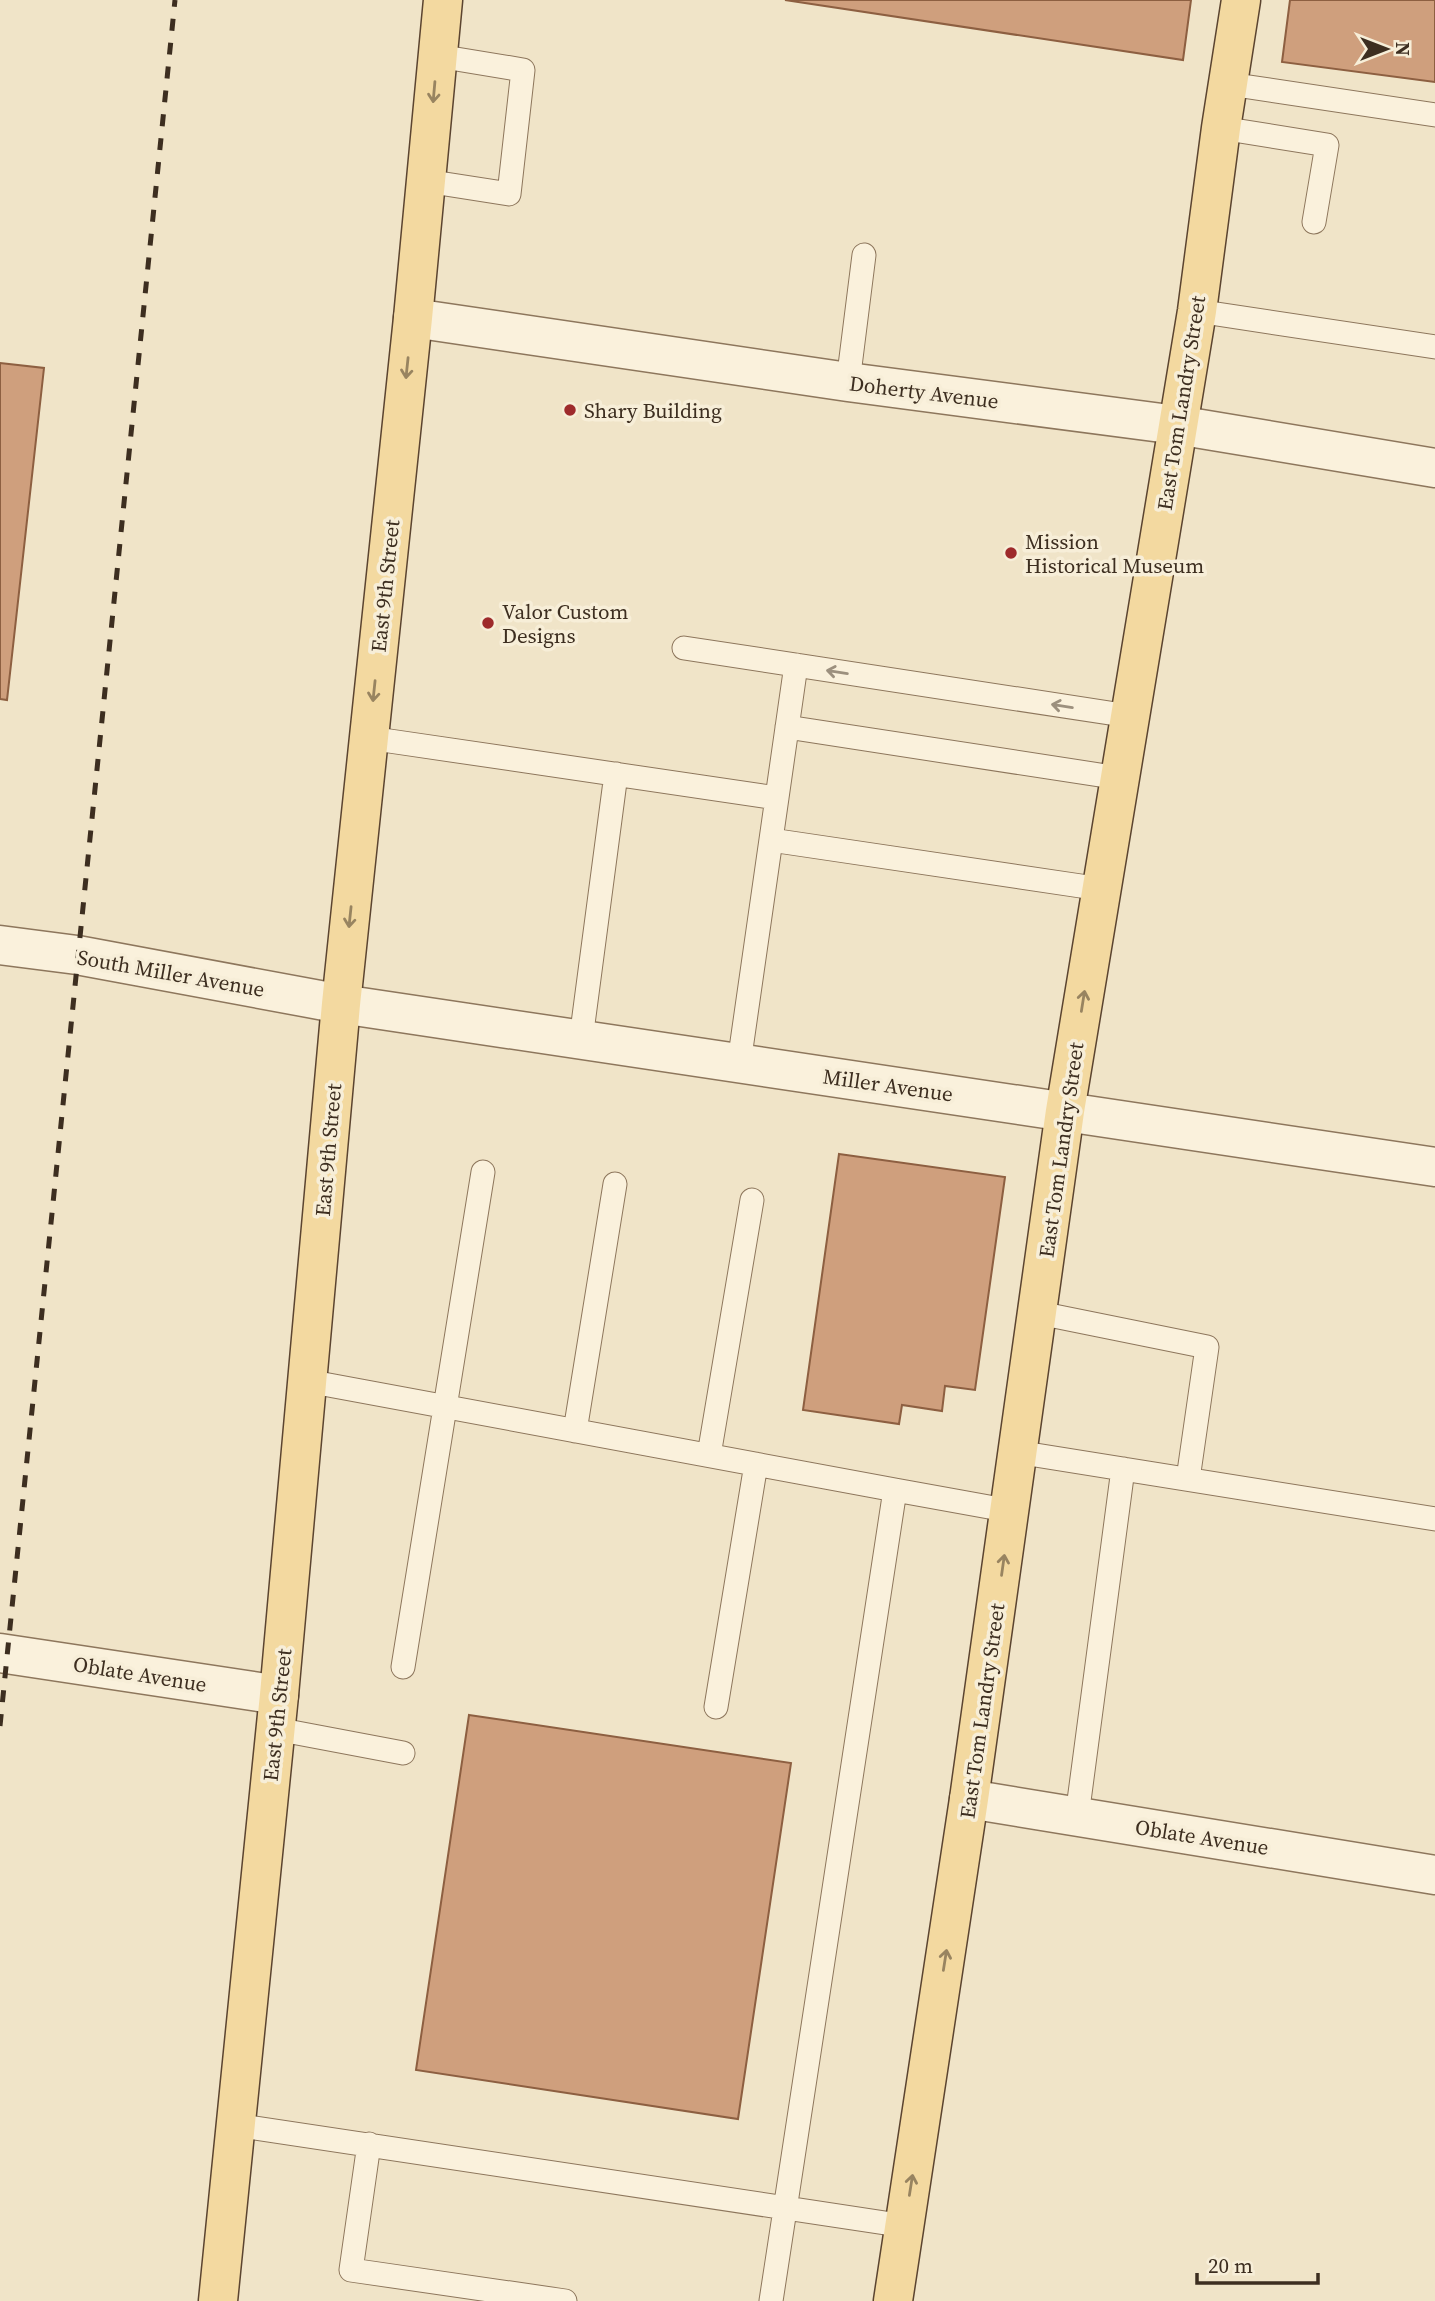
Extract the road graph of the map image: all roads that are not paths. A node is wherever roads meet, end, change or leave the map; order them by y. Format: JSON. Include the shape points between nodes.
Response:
{"nodes":[{"id":1,"x":443,"y":0,"type":"edge"},
{"id":2,"x":1241,"y":0,"type":"edge"},
{"id":3,"x":438,"y":56,"type":"junction"},
{"id":4,"x":1228,"y":85,"type":"junction"},
{"id":5,"x":1435,"y":115,"type":"edge"},
{"id":6,"x":1221,"y":128,"type":"junction"},
{"id":7,"x":426,"y":181,"type":"junction"},
{"id":8,"x":1314,"y":222,"type":"dead end"},
{"id":9,"x":864,"y":255,"type":"dead end"},
{"id":10,"x":1197,"y":311,"type":"junction"},
{"id":11,"x":413,"y":318,"type":"junction"},
{"id":12,"x":1435,"y":347,"type":"edge"},
{"id":13,"x":848,"y":382,"type":"junction"},
{"id":14,"x":1177,"y":425,"type":"junction"},
{"id":15,"x":1435,"y":468,"type":"edge"},
{"id":16,"x":684,"y":648,"type":"dead end"},
{"id":17,"x":796,"y":665,"type":"junction"},
{"id":18,"x":1129,"y":716,"type":"junction"},
{"id":19,"x":787,"y":727,"type":"junction"},
{"id":20,"x":369,"y":738,"type":"junction"},
{"id":21,"x":616,"y":774,"type":"junction"},
{"id":22,"x":1119,"y":778,"type":"junction"},
{"id":23,"x":777,"y":798,"type":"junction"},
{"id":24,"x":771,"y":840,"type":"junction"},
{"id":25,"x":1101,"y":889,"type":"junction"},
{"id":26,"x":0,"y":945,"type":"edge"},
{"id":27,"x":341,"y":1004,"type":"junction"},
{"id":28,"x":581,"y":1039,"type":"junction"},
{"id":29,"x":739,"y":1063,"type":"junction"},
{"id":30,"x":1065,"y":1111,"type":"junction"},
{"id":31,"x":1435,"y":1167,"type":"edge"},
{"id":32,"x":483,"y":1172,"type":"dead end"},
{"id":33,"x":615,"y":1184,"type":"dead end"},
{"id":34,"x":752,"y":1200,"type":"dead end"},
{"id":35,"x":1039,"y":1313,"type":"junction"},
{"id":36,"x":307,"y":1381,"type":"junction"},
{"id":37,"x":445,"y":1407,"type":"junction"},
{"id":38,"x":575,"y":1431,"type":"junction"},
{"id":39,"x":1017,"y":1452,"type":"junction"},
{"id":40,"x":709,"y":1455,"type":"junction"},
{"id":41,"x":756,"y":1464,"type":"junction"},
{"id":42,"x":1123,"y":1469,"type":"junction"},
{"id":43,"x":1188,"y":1479,"type":"junction"},
{"id":44,"x":895,"y":1490,"type":"junction"},
{"id":45,"x":1011,"y":1511,"type":"junction"},
{"id":46,"x":1435,"y":1519,"type":"edge"},
{"id":47,"x":0,"y":1653,"type":"edge"},
{"id":48,"x":403,"y":1667,"type":"dead end"},
{"id":49,"x":716,"y":1707,"type":"dead end"},
{"id":50,"x":278,"y":1712,"type":"junction"},
{"id":51,"x":403,"y":1753,"type":"dead end"},
{"id":52,"x":969,"y":1799,"type":"junction"},
{"id":53,"x":1077,"y":1816,"type":"junction"},
{"id":54,"x":1435,"y":1875,"type":"edge"},
{"id":55,"x":235,"y":2125,"type":"junction"},
{"id":56,"x":369,"y":2144,"type":"junction"},
{"id":57,"x":785,"y":2207,"type":"junction"},
{"id":58,"x":905,"y":2226,"type":"junction"},
{"id":59,"x":450,"y":2292,"type":"edge"},
{"id":60,"x":218,"y":2301,"type":"edge"},
{"id":61,"x":565,"y":2301,"type":"edge"},
{"id":62,"x":771,"y":2301,"type":"edge"},
{"id":63,"x":893,"y":2301,"type":"edge"}],
"edges":[{"from":1,"to":3,"type":"main road","name":"East 9th Street"},
{"from":2,"to":4,"type":"main road","name":"East Tom Landry Street"},
{"from":3,"to":7,"type":"main road","name":"East 9th Street","one_way":true},
{"from":3,"to":7,"type":"lane","via":[[523,70],[509,194]]},
{"from":4,"to":5,"type":"lane"},
{"from":4,"to":6,"type":"main road","name":"East Tom Landry Street"},
{"from":6,"to":8,"type":"lane","via":[[1326,145]]},
{"from":6,"to":10,"type":"main road","name":"East Tom Landry Street"},
{"from":7,"to":11,"type":"main road","name":"East 9th Street"},
{"from":9,"to":13,"type":"lane"},
{"from":10,"to":12,"type":"lane"},
{"from":10,"to":14,"type":"main road","name":"East Tom Landry Street"},
{"from":11,"to":13,"type":"street","name":"Doherty Avenue"},
{"from":11,"to":20,"type":"main road","name":"East 9th Street","one_way":true},
{"from":13,"to":14,"type":"street","name":"Doherty Avenue"},
{"from":14,"to":15,"type":"street","name":"Doherty Avenue"},
{"from":14,"to":18,"type":"main road","name":"East Tom Landry Street"},
{"from":16,"to":17,"type":"lane"},
{"from":18,"to":17,"type":"lane","one_way":true},
{"from":17,"to":19,"type":"lane"},
{"from":18,"to":22,"type":"main road","name":"East Tom Landry Street"},
{"from":19,"to":22,"type":"lane"},
{"from":19,"to":23,"type":"lane"},
{"from":20,"to":21,"type":"lane"},
{"from":20,"to":27,"type":"main road","name":"East 9th Street","one_way":true},
{"from":21,"to":23,"type":"lane"},
{"from":21,"to":28,"type":"lane"},
{"from":22,"to":25,"type":"main road","name":"East Tom Landry Street"},
{"from":23,"to":24,"type":"lane"},
{"from":24,"to":25,"type":"lane"},
{"from":24,"to":29,"type":"lane"},
{"from":30,"to":25,"type":"main road","name":"East Tom Landry Street","one_way":true},
{"from":26,"to":27,"type":"street","name":"South Miller Avenue"},
{"from":27,"to":28,"type":"street","name":"Miller Avenue"},
{"from":27,"to":36,"type":"main road","name":"East 9th Street"},
{"from":28,"to":29,"type":"street","name":"Miller Avenue"},
{"from":29,"to":30,"type":"street","name":"Miller Avenue"},
{"from":30,"to":31,"type":"street","name":"Miller Avenue"},
{"from":30,"to":35,"type":"main road","name":"East Tom Landry Street"},
{"from":32,"to":37,"type":"lane"},
{"from":33,"to":38,"type":"lane"},
{"from":34,"to":40,"type":"lane"},
{"from":35,"to":39,"type":"main road","name":"East Tom Landry Street"},
{"from":35,"to":43,"type":"lane","via":[[1207,1347]]},
{"from":36,"to":37,"type":"lane"},
{"from":36,"to":50,"type":"main road","name":"East 9th Street"},
{"from":37,"to":38,"type":"lane"},
{"from":37,"to":48,"type":"lane"},
{"from":38,"to":40,"type":"lane"},
{"from":39,"to":42,"type":"lane"},
{"from":39,"to":45,"type":"main road","name":"East Tom Landry Street"},
{"from":40,"to":41,"type":"lane"},
{"from":41,"to":44,"type":"lane"},
{"from":41,"to":49,"type":"lane"},
{"from":42,"to":43,"type":"lane"},
{"from":42,"to":53,"type":"lane"},
{"from":43,"to":46,"type":"lane"},
{"from":44,"to":45,"type":"lane"},
{"from":44,"to":57,"type":"lane"},
{"from":52,"to":45,"type":"main road","name":"East Tom Landry Street","one_way":true},
{"from":47,"to":50,"type":"street","name":"Oblate Avenue"},
{"from":50,"to":51,"type":"lane"},
{"from":50,"to":55,"type":"main road","name":"East 9th Street"},
{"from":52,"to":53,"type":"street","name":"Oblate Avenue"},
{"from":58,"to":52,"type":"main road","name":"East Tom Landry Street","one_way":true},
{"from":53,"to":54,"type":"street","name":"Oblate Avenue"},
{"from":55,"to":56,"type":"lane"},
{"from":55,"to":60,"type":"main road","name":"East 9th Street"},
{"from":56,"to":57,"type":"lane"},
{"from":56,"to":59,"type":"lane","via":[[351,2270]]},
{"from":57,"to":58,"type":"lane"},
{"from":57,"to":62,"type":"lane"},
{"from":58,"to":63,"type":"main road","name":"East Tom Landry Street"},
{"from":59,"to":61,"type":"lane"}]}
